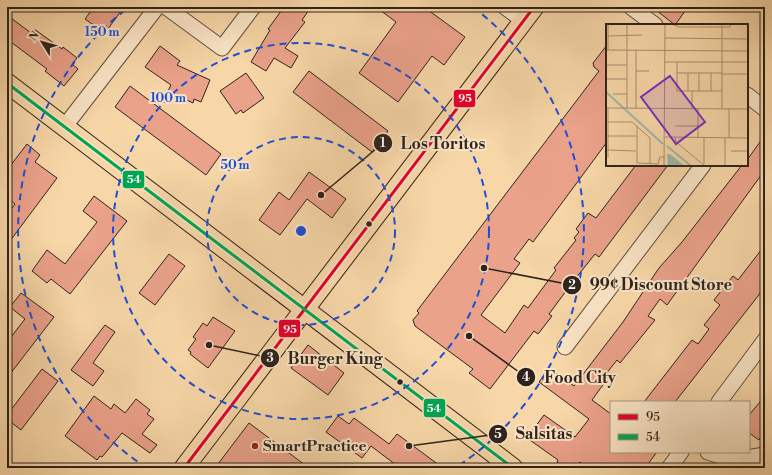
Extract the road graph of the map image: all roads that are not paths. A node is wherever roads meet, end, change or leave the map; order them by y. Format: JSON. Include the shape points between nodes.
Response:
{"nodes":[{"id":1,"x":157,"y":7,"type":"edge"},
{"id":2,"x":166,"y":7,"type":"edge"},
{"id":3,"x":253,"y":7,"type":"edge"},
{"id":4,"x":505,"y":7,"type":"edge"},
{"id":5,"x":631,"y":7,"type":"edge"},
{"id":6,"x":529,"y":14,"type":"edge"},
{"id":7,"x":654,"y":24,"type":"edge"},
{"id":8,"x":7,"y":83,"type":"edge"},
{"id":9,"x":749,"y":100,"type":"edge"},
{"id":10,"x":765,"y":109,"type":"edge"},
{"id":11,"x":65,"y":126,"type":"junction"},
{"id":12,"x":702,"y":166,"type":"edge"},
{"id":13,"x":306,"y":309,"type":"junction"},
{"id":14,"x":765,"y":340,"type":"edge"},
{"id":15,"x":565,"y":347,"type":"dead end"},
{"id":16,"x":719,"y":401,"type":"edge"},
{"id":17,"x":680,"y":453,"type":"edge"},
{"id":18,"x":711,"y":453,"type":"edge"},
{"id":19,"x":765,"y":456,"type":"edge"},
{"id":20,"x":184,"y":468,"type":"edge"},
{"id":21,"x":513,"y":468,"type":"edge"},
{"id":22,"x":669,"y":468,"type":"edge"}],
"edges":[{"from":1,"to":11,"type":"street"},
{"from":2,"to":3,"type":"street","via":[[222,48]]},
{"from":4,"to":6,"type":"street"},
{"from":5,"to":7,"type":"street"},
{"from":6,"to":13,"type":"main road"},
{"from":8,"to":11,"type":"main road"},
{"from":9,"to":10,"type":"street"},
{"from":11,"to":13,"type":"main road"},
{"from":12,"to":15,"type":"street"},
{"from":13,"to":20,"type":"main road"},
{"from":13,"to":21,"type":"main road"},
{"from":14,"to":16,"type":"street"},
{"from":17,"to":22,"type":"street"},
{"from":18,"to":19,"type":"street","via":[[733,460]]}]}
